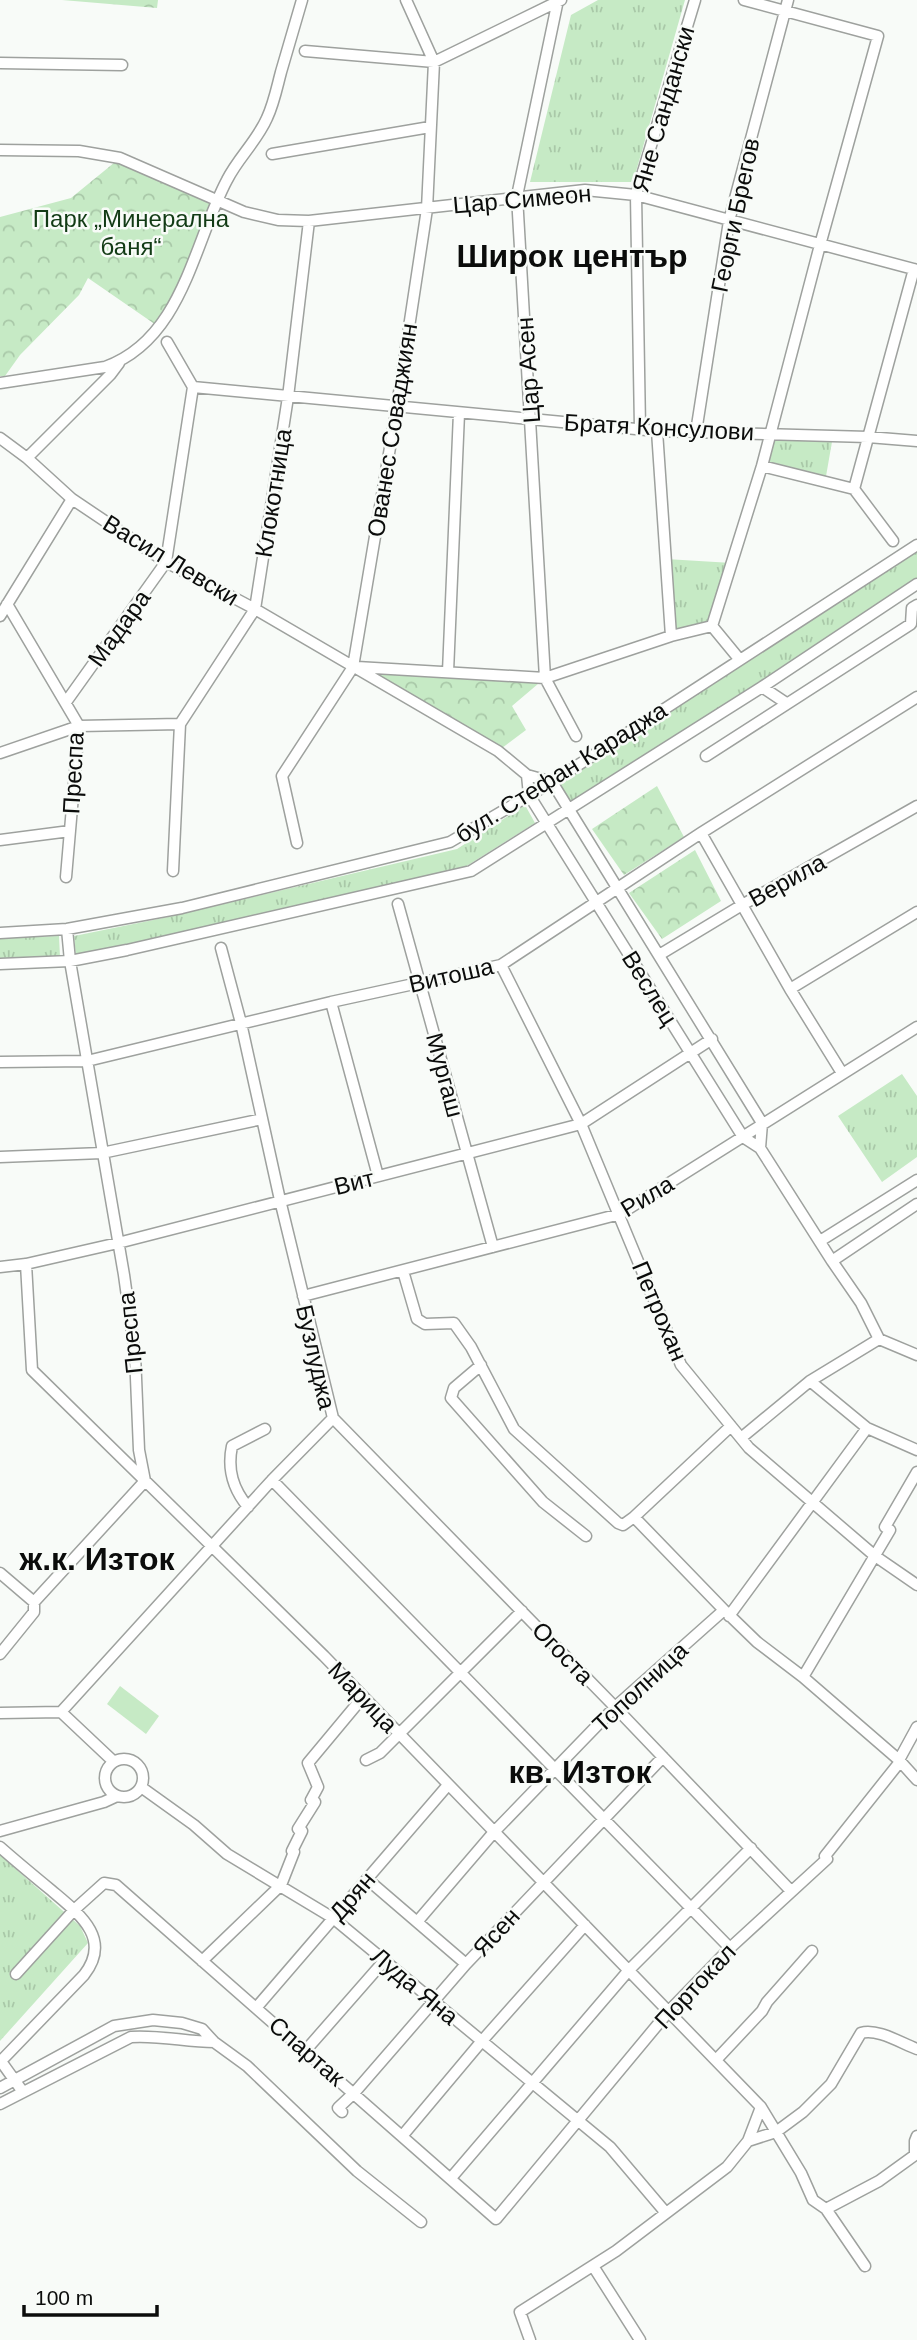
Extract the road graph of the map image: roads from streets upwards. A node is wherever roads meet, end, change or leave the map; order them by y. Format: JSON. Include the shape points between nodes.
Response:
{"nodes":[{"id":1,"x":302,"y":0,"type":"edge"},
{"id":2,"x":406,"y":0,"type":"edge"},
{"id":3,"x":559,"y":0,"type":"edge"},
{"id":4,"x":695,"y":0,"type":"edge"},
{"id":5,"x":744,"y":0,"type":"edge"},
{"id":6,"x":788,"y":0,"type":"edge"},
{"id":7,"x":787,"y":11,"type":"junction"},
{"id":8,"x":305,"y":51,"type":"dead end"},
{"id":9,"x":434,"y":62,"type":"junction"},
{"id":10,"x":0,"y":63,"type":"edge"},
{"id":11,"x":122,"y":65,"type":"dead end"},
{"id":12,"x":430,"y":127,"type":"junction"},
{"id":13,"x":0,"y":150,"type":"edge"},
{"id":14,"x":272,"y":154,"type":"dead end"},
{"id":15,"x":636,"y":195,"type":"junction"},
{"id":16,"x":517,"y":197,"type":"junction"},
{"id":17,"x":218,"y":201,"type":"junction"},
{"id":18,"x":427,"y":209,"type":"junction"},
{"id":19,"x":309,"y":220,"type":"junction"},
{"id":20,"x":729,"y":221,"type":"junction"},
{"id":21,"x":820,"y":245,"type":"junction"},
{"id":22,"x":916,"y":269,"type":"edge"},
{"id":23,"x":167,"y":342,"type":"dead end"},
{"id":24,"x":119,"y":362,"type":"junction"},
{"id":25,"x":3,"y":384,"type":"edge"},
{"id":26,"x":193,"y":387,"type":"junction"},
{"id":27,"x":288,"y":397,"type":"junction"},
{"id":28,"x":397,"y":406,"type":"junction"},
{"id":29,"x":459,"y":413,"type":"junction"},
{"id":30,"x":531,"y":419,"type":"junction"},
{"id":31,"x":640,"y":428,"type":"junction"},
{"id":32,"x":657,"y":431,"type":"junction"},
{"id":33,"x":696,"y":432,"type":"junction"},
{"id":34,"x":770,"y":434,"type":"junction"},
{"id":35,"x":868,"y":437,"type":"junction"},
{"id":36,"x":0,"y":438,"type":"edge"},
{"id":37,"x":917,"y":441,"type":"edge"},
{"id":38,"x":27,"y":458,"type":"junction"},
{"id":39,"x":762,"y":466,"type":"junction"},
{"id":40,"x":854,"y":489,"type":"junction"},
{"id":41,"x":72,"y":499,"type":"junction"},
{"id":42,"x":893,"y":541,"type":"dead end"},
{"id":43,"x":917,"y":545,"type":"edge"},
{"id":44,"x":166,"y":562,"type":"junction"},
{"id":45,"x":917,"y":584,"type":"edge"},
{"id":46,"x":7,"y":604,"type":"junction"},
{"id":47,"x":917,"y":605,"type":"edge"},
{"id":48,"x":255,"y":609,"type":"junction"},
{"id":49,"x":0,"y":616,"type":"edge"},
{"id":50,"x":712,"y":626,"type":"junction"},
{"id":51,"x":671,"y":636,"type":"junction"},
{"id":52,"x":740,"y":660,"type":"junction"},
{"id":53,"x":353,"y":667,"type":"junction"},
{"id":54,"x":447,"y":673,"type":"junction"},
{"id":55,"x":545,"y":678,"type":"junction"},
{"id":56,"x":762,"y":687,"type":"junction"},
{"id":57,"x":917,"y":697,"type":"edge"},
{"id":58,"x":66,"y":702,"type":"junction"},
{"id":59,"x":786,"y":703,"type":"junction"},
{"id":60,"x":180,"y":724,"type":"junction"},
{"id":61,"x":79,"y":726,"type":"junction"},
{"id":62,"x":576,"y":736,"type":"dead end"},
{"id":63,"x":0,"y":754,"type":"edge"},
{"id":64,"x":706,"y":756,"type":"dead end"},
{"id":65,"x":527,"y":775,"type":"junction"},
{"id":66,"x":552,"y":782,"type":"junction"},
{"id":67,"x":529,"y":795,"type":"junction"},
{"id":68,"x":917,"y":806,"type":"edge"},
{"id":69,"x":568,"y":808,"type":"junction"},
{"id":70,"x":546,"y":822,"type":"junction"},
{"id":71,"x":70,"y":831,"type":"junction"},
{"id":72,"x":701,"y":833,"type":"junction"},
{"id":73,"x":0,"y":840,"type":"edge"},
{"id":74,"x":298,"y":844,"type":"dead end"},
{"id":75,"x":173,"y":871,"type":"dead end"},
{"id":76,"x":66,"y":877,"type":"dead end"},
{"id":77,"x":616,"y":888,"type":"junction"},
{"id":78,"x":596,"y":902,"type":"junction"},
{"id":79,"x":398,"y":904,"type":"dead end"},
{"id":80,"x":743,"y":905,"type":"junction"},
{"id":81,"x":917,"y":912,"type":"edge"},
{"id":82,"x":67,"y":929,"type":"junction"},
{"id":83,"x":0,"y":933,"type":"edge"},
{"id":84,"x":221,"y":948,"type":"dead end"},
{"id":85,"x":659,"y":955,"type":"junction"},
{"id":86,"x":70,"y":961,"type":"junction"},
{"id":87,"x":0,"y":964,"type":"edge"},
{"id":88,"x":501,"y":965,"type":"junction"},
{"id":89,"x":420,"y":982,"type":"junction"},
{"id":90,"x":790,"y":989,"type":"junction"},
{"id":91,"x":331,"y":1002,"type":"junction"},
{"id":92,"x":241,"y":1024,"type":"junction"},
{"id":93,"x":916,"y":1030,"type":"edge"},
{"id":94,"x":712,"y":1039,"type":"junction"},
{"id":95,"x":691,"y":1053,"type":"junction"},
{"id":96,"x":87,"y":1061,"type":"junction"},
{"id":97,"x":0,"y":1062,"type":"edge"},
{"id":98,"x":842,"y":1073,"type":"junction"},
{"id":99,"x":262,"y":1119,"type":"junction"},
{"id":100,"x":762,"y":1123,"type":"junction"},
{"id":101,"x":581,"y":1124,"type":"junction"},
{"id":102,"x":743,"y":1137,"type":"junction"},
{"id":103,"x":760,"y":1148,"type":"junction"},
{"id":104,"x":102,"y":1153,"type":"junction"},
{"id":105,"x":467,"y":1154,"type":"junction"},
{"id":106,"x":0,"y":1157,"type":"edge"},
{"id":107,"x":378,"y":1176,"type":"junction"},
{"id":108,"x":917,"y":1180,"type":"edge"},
{"id":109,"x":280,"y":1200,"type":"junction"},
{"id":110,"x":917,"y":1204,"type":"edge"},
{"id":111,"x":620,"y":1214,"type":"junction"},
{"id":112,"x":820,"y":1241,"type":"junction"},
{"id":113,"x":118,"y":1243,"type":"junction"},
{"id":114,"x":493,"y":1247,"type":"junction"},
{"id":115,"x":832,"y":1261,"type":"junction"},
{"id":116,"x":26,"y":1264,"type":"junction"},
{"id":117,"x":0,"y":1267,"type":"edge"},
{"id":118,"x":403,"y":1271,"type":"junction"},
{"id":119,"x":303,"y":1296,"type":"junction"},
{"id":120,"x":879,"y":1339,"type":"junction"},
{"id":121,"x":917,"y":1355,"type":"edge"},
{"id":122,"x":481,"y":1365,"type":"junction"},
{"id":123,"x":810,"y":1381,"type":"junction"},
{"id":124,"x":333,"y":1418,"type":"junction"},
{"id":125,"x":731,"y":1426,"type":"junction"},
{"id":126,"x":867,"y":1428,"type":"junction"},
{"id":127,"x":265,"y":1429,"type":"dead end"},
{"id":128,"x":741,"y":1438,"type":"junction"},
{"id":129,"x":917,"y":1450,"type":"edge"},
{"id":130,"x":917,"y":1472,"type":"edge"},
{"id":131,"x":272,"y":1480,"type":"junction"},
{"id":132,"x":145,"y":1481,"type":"junction"},
{"id":133,"x":812,"y":1502,"type":"junction"},
{"id":134,"x":248,"y":1507,"type":"junction"},
{"id":135,"x":634,"y":1517,"type":"junction"},
{"id":136,"x":586,"y":1536,"type":"dead end"},
{"id":137,"x":214,"y":1546,"type":"junction"},
{"id":138,"x":875,"y":1556,"type":"junction"},
{"id":139,"x":0,"y":1573,"type":"edge"},
{"id":140,"x":917,"y":1585,"type":"edge"},
{"id":141,"x":34,"y":1602,"type":"junction"},
{"id":142,"x":522,"y":1611,"type":"junction"},
{"id":143,"x":727,"y":1613,"type":"junction"},
{"id":144,"x":0,"y":1654,"type":"edge"},
{"id":145,"x":460,"y":1672,"type":"junction"},
{"id":146,"x":803,"y":1677,"type":"junction"},
{"id":147,"x":363,"y":1697,"type":"junction"},
{"id":148,"x":615,"y":1707,"type":"junction"},
{"id":149,"x":61,"y":1712,"type":"junction"},
{"id":150,"x":0,"y":1713,"type":"edge"},
{"id":151,"x":917,"y":1727,"type":"edge"},
{"id":152,"x":398,"y":1733,"type":"junction"},
{"id":153,"x":663,"y":1756,"type":"junction"},
{"id":154,"x":366,"y":1760,"type":"dead end"},
{"id":155,"x":899,"y":1761,"type":"junction"},
{"id":156,"x":113,"y":1762,"type":"junction"},
{"id":157,"x":555,"y":1770,"type":"junction"},
{"id":158,"x":917,"y":1780,"type":"edge"},
{"id":159,"x":448,"y":1785,"type":"junction"},
{"id":160,"x":141,"y":1787,"type":"junction"},
{"id":161,"x":117,"y":1796,"type":"junction"},
{"id":162,"x":602,"y":1819,"type":"junction"},
{"id":163,"x":0,"y":1831,"type":"edge"},
{"id":164,"x":494,"y":1832,"type":"junction"},
{"id":165,"x":0,"y":1847,"type":"edge"},
{"id":166,"x":751,"y":1848,"type":"junction"},
{"id":167,"x":367,"y":1879,"type":"junction"},
{"id":168,"x":543,"y":1883,"type":"junction"},
{"id":169,"x":281,"y":1885,"type":"junction"},
{"id":170,"x":791,"y":1891,"type":"junction"},
{"id":171,"x":691,"y":1909,"type":"junction"},
{"id":172,"x":74,"y":1910,"type":"junction"},
{"id":173,"x":333,"y":1918,"type":"junction"},
{"id":174,"x":417,"y":1922,"type":"junction"},
{"id":175,"x":585,"y":1925,"type":"junction"},
{"id":176,"x":730,"y":1948,"type":"junction"},
{"id":177,"x":812,"y":1951,"type":"dead end"},
{"id":178,"x":202,"y":1961,"type":"junction"},
{"id":179,"x":384,"y":1961,"type":"junction"},
{"id":180,"x":466,"y":1964,"type":"junction"},
{"id":181,"x":629,"y":1970,"type":"junction"},
{"id":182,"x":16,"y":1974,"type":"dead end"},
{"id":183,"x":432,"y":2001,"type":"junction"},
{"id":184,"x":256,"y":2008,"type":"junction"},
{"id":185,"x":669,"y":2011,"type":"junction"},
{"id":186,"x":214,"y":2042,"type":"junction"},
{"id":187,"x":481,"y":2042,"type":"junction"},
{"id":188,"x":917,"y":2049,"type":"edge"},
{"id":189,"x":306,"y":2050,"type":"junction"},
{"id":190,"x":716,"y":2060,"type":"junction"},
{"id":191,"x":1,"y":2061,"type":"edge"},
{"id":192,"x":15,"y":2080,"type":"junction"},
{"id":193,"x":532,"y":2084,"type":"junction"},
{"id":194,"x":0,"y":2088,"type":"edge"},
{"id":195,"x":23,"y":2092,"type":"junction"},
{"id":196,"x":355,"y":2092,"type":"junction"},
{"id":197,"x":0,"y":2104,"type":"edge"},
{"id":198,"x":761,"y":2107,"type":"junction"},
{"id":199,"x":342,"y":2112,"type":"dead end"},
{"id":200,"x":579,"y":2121,"type":"junction"},
{"id":201,"x":776,"y":2132,"type":"junction"},
{"id":202,"x":403,"y":2135,"type":"junction"},
{"id":203,"x":917,"y":2136,"type":"edge"},
{"id":204,"x":748,"y":2141,"type":"junction"},
{"id":205,"x":451,"y":2178,"type":"junction"},
{"id":206,"x":826,"y":2209,"type":"junction"},
{"id":207,"x":666,"y":2213,"type":"junction"},
{"id":208,"x":496,"y":2219,"type":"joint"},
{"id":209,"x":421,"y":2222,"type":"dead end"},
{"id":210,"x":593,"y":2266,"type":"junction"},
{"id":211,"x":865,"y":2266,"type":"dead end"},
{"id":212,"x":530,"y":2340,"type":"edge"},
{"id":213,"x":640,"y":2340,"type":"edge"}],
"edges":[{"from":1,"to":17,"type":"street","via":[[269,114]]},
{"from":2,"to":9,"type":"street","name":"Ованес Соваджиян"},
{"from":3,"to":9,"type":"street"},
{"from":3,"to":16,"type":"street","name":"Цар Асен"},
{"from":4,"to":15,"type":"street","name":"Яне Сандански"},
{"from":5,"to":7,"type":"street"},
{"from":6,"to":7,"type":"street","name":"Георги Брегов"},
{"from":7,"to":20,"type":"street","name":"Георги Брегов"},
{"from":7,"to":21,"type":"street","via":[[878,36]]},
{"from":8,"to":9,"type":"street"},
{"from":9,"to":12,"type":"street","name":"Ованес Соваджиян"},
{"from":10,"to":11,"type":"street"},
{"from":12,"to":14,"type":"street"},
{"from":12,"to":18,"type":"street","name":"Ованес Соваджиян"},
{"from":13,"to":17,"type":"street","name":"Цар Симеон","via":[[79,151],[120,158]]},
{"from":15,"to":16,"type":"street","name":"Цар Симеон","via":[[585,190]]},
{"from":15,"to":20,"type":"street","name":"Цар Симеон"},
{"from":15,"to":31,"type":"street","name":"Яне Сандански"},
{"from":16,"to":18,"type":"street","name":"Цар Симеон"},
{"from":16,"to":30,"type":"street","name":"Цар Асен"},
{"from":17,"to":19,"type":"street","name":"Цар Симеон","via":[[278,220]]},
{"from":17,"to":24,"type":"street","via":[[173,306],[159,327]]},
{"from":18,"to":19,"type":"street","name":"Цар Симеон"},
{"from":18,"to":28,"type":"street","name":"Ованес Соваджиян"},
{"from":19,"to":27,"type":"street","name":"Клокотница"},
{"from":20,"to":21,"type":"street","name":"Цар Симеон"},
{"from":20,"to":33,"type":"street","name":"Георги Брегов"},
{"from":21,"to":22,"type":"street","name":"Цар Симеон"},
{"from":21,"to":34,"type":"street"},
{"from":22,"to":35,"type":"street"},
{"from":23,"to":26,"type":"street"},
{"from":24,"to":25,"type":"street"},
{"from":24,"to":38,"type":"street"},
{"from":26,"to":27,"type":"street","name":"Братя Консулови"},
{"from":26,"to":44,"type":"street","name":"Мадара"},
{"from":27,"to":28,"type":"street","name":"Братя Консулови"},
{"from":27,"to":48,"type":"street","name":"Клокотница"},
{"from":28,"to":29,"type":"street","name":"Братя Консулови"},
{"from":28,"to":53,"type":"street","name":"Ованес Соваджиян"},
{"from":29,"to":30,"type":"street","name":"Братя Консулови"},
{"from":29,"to":54,"type":"street"},
{"from":30,"to":31,"type":"street","name":"Братя Консулови"},
{"from":30,"to":55,"type":"street","name":"Цар Асен"},
{"from":31,"to":32,"type":"street","name":"Братя Консулови"},
{"from":32,"to":33,"type":"street","name":"Братя Консулови"},
{"from":32,"to":51,"type":"street"},
{"from":33,"to":34,"type":"street","name":"Братя Консулови"},
{"from":34,"to":35,"type":"street","name":"Братя Консулови"},
{"from":34,"to":39,"type":"street"},
{"from":35,"to":37,"type":"street","name":"Братя Консулови"},
{"from":35,"to":40,"type":"street"},
{"from":36,"to":38,"type":"street","name":"Васил Левски"},
{"from":38,"to":41,"type":"street","name":"Васил Левски"},
{"from":39,"to":40,"type":"street"},
{"from":39,"to":50,"type":"street"},
{"from":40,"to":42,"type":"street"},
{"from":41,"to":44,"type":"street","name":"Васил Левски"},
{"from":41,"to":46,"type":"street"},
{"from":43,"to":52,"type":"street","name":"бул. Стефан Караджа"},
{"from":44,"to":48,"type":"street","name":"Васил Левски"},
{"from":44,"to":58,"type":"street","name":"Мадара"},
{"from":45,"to":56,"type":"street","name":"бул. Стефан Караджа"},
{"from":46,"to":49,"type":"street"},
{"from":46,"to":58,"type":"street","name":"Преспа"},
{"from":47,"to":59,"type":"street","via":[[912,608],[911,624]]},
{"from":48,"to":53,"type":"street","name":"Васил Левски"},
{"from":48,"to":60,"type":"street","name":"Клокотница"},
{"from":50,"to":51,"type":"street","name":"Васил Левски"},
{"from":50,"to":52,"type":"street"},
{"from":51,"to":55,"type":"street","name":"Васил Левски"},
{"from":52,"to":66,"type":"street","name":"бул. Стефан Караджа"},
{"from":53,"to":54,"type":"street","name":"Васил Левски"},
{"from":53,"to":65,"type":"street","name":"Васил Левски","via":[[498,751]]},
{"from":53,"to":74,"type":"street","name":"Ованес Соваджиян","via":[[282,776]]},
{"from":54,"to":55,"type":"street","name":"Васил Левски"},
{"from":55,"to":62,"type":"street","name":"Цар Асен"},
{"from":56,"to":59,"type":"street"},
{"from":56,"to":69,"type":"street","name":"бул. Стефан Караджа"},
{"from":57,"to":72,"type":"street","name":"Витоша"},
{"from":58,"to":61,"type":"street","name":"Преспа"},
{"from":59,"to":64,"type":"street"},
{"from":60,"to":61,"type":"street"},
{"from":60,"to":75,"type":"street"},
{"from":61,"to":63,"type":"street"},
{"from":61,"to":71,"type":"street","name":"Преспа"},
{"from":65,"to":66,"type":"street"},
{"from":65,"to":67,"type":"street"},
{"from":66,"to":67,"type":"street","name":"бул. Стефан Караджа"},
{"from":66,"to":69,"type":"street","name":"Веслец"},
{"from":67,"to":70,"type":"street","name":"Веслец"},
{"from":67,"to":82,"type":"street","name":"бул. Стефан Караджа","via":[[450,842],[195,905]]},
{"from":68,"to":80,"type":"street","name":"Верила"},
{"from":69,"to":70,"type":"street","name":"бул. Стефан Караджа"},
{"from":69,"to":77,"type":"street","name":"Веслец"},
{"from":70,"to":78,"type":"street","name":"Веслец"},
{"from":70,"to":86,"type":"street","name":"бул. Стефан Караджа","via":[[471,871]]},
{"from":71,"to":73,"type":"street"},
{"from":71,"to":76,"type":"street","name":"Преспа"},
{"from":72,"to":77,"type":"street","name":"Витоша"},
{"from":72,"to":80,"type":"street"},
{"from":77,"to":78,"type":"street","name":"Витоша"},
{"from":77,"to":85,"type":"street","name":"Веслец"},
{"from":78,"to":88,"type":"street","name":"Витоша"},
{"from":78,"to":95,"type":"street","name":"Веслец"},
{"from":79,"to":89,"type":"street","name":"Мургаш"},
{"from":80,"to":85,"type":"street","name":"Верила"},
{"from":80,"to":90,"type":"street"},
{"from":81,"to":90,"type":"street"},
{"from":82,"to":83,"type":"street","name":"бул. Стефан Караджа"},
{"from":82,"to":86,"type":"street","name":"Преспа"},
{"from":84,"to":92,"type":"street","name":"Бузлуджа"},
{"from":85,"to":94,"type":"street","name":"Веслец"},
{"from":86,"to":87,"type":"street","name":"бул. Стефан Караджа"},
{"from":86,"to":96,"type":"street","name":"Преспа"},
{"from":88,"to":89,"type":"street","name":"Витоша"},
{"from":88,"to":101,"type":"street","name":"Петрохан"},
{"from":89,"to":91,"type":"street","name":"Витоша"},
{"from":89,"to":105,"type":"street","name":"Мургаш"},
{"from":90,"to":98,"type":"street"},
{"from":91,"to":92,"type":"street","name":"Витоша"},
{"from":91,"to":107,"type":"street"},
{"from":92,"to":96,"type":"street","name":"Витоша"},
{"from":92,"to":99,"type":"street","name":"Бузлуджа"},
{"from":93,"to":98,"type":"street","name":"Рила"},
{"from":94,"to":95,"type":"street","name":"Вит"},
{"from":94,"to":100,"type":"street","name":"Веслец"},
{"from":95,"to":101,"type":"street","name":"Вит"},
{"from":95,"to":102,"type":"street","name":"Веслец"},
{"from":96,"to":97,"type":"street","name":"Витоша"},
{"from":96,"to":104,"type":"street","name":"Преспа"},
{"from":98,"to":100,"type":"street","name":"Рила"},
{"from":99,"to":104,"type":"street"},
{"from":99,"to":109,"type":"street","name":"Бузлуджа"},
{"from":100,"to":102,"type":"street","name":"Рила"},
{"from":100,"to":103,"type":"street"},
{"from":101,"to":105,"type":"street","name":"Вит"},
{"from":101,"to":111,"type":"street","name":"Петрохан"},
{"from":102,"to":103,"type":"street","name":"Веслец"},
{"from":102,"to":111,"type":"street","name":"Рила"},
{"from":103,"to":112,"type":"street","name":"Веслец"},
{"from":104,"to":106,"type":"street"},
{"from":104,"to":113,"type":"street","name":"Преспа"},
{"from":105,"to":107,"type":"street","name":"Вит"},
{"from":105,"to":114,"type":"street","name":"Мургаш"},
{"from":107,"to":109,"type":"street","name":"Вит"},
{"from":108,"to":112,"type":"street"},
{"from":109,"to":113,"type":"street","name":"Вит"},
{"from":109,"to":119,"type":"street","name":"Бузлуджа"},
{"from":110,"to":115,"type":"street"},
{"from":111,"to":114,"type":"street","name":"Рила"},
{"from":111,"to":125,"type":"street","name":"Петрохан","via":[[681,1365]]},
{"from":112,"to":115,"type":"street","name":"Веслец"},
{"from":113,"to":116,"type":"street","name":"Вит"},
{"from":113,"to":132,"type":"street","name":"Преспа","via":[[135,1354],[139,1450]]},
{"from":114,"to":118,"type":"street","name":"Рила"},
{"from":115,"to":120,"type":"street","name":"Веслец"},
{"from":116,"to":117,"type":"street","name":"Вит"},
{"from":116,"to":132,"type":"street","name":"Марица","via":[[32,1370]]},
{"from":118,"to":119,"type":"street","name":"Рила"},
{"from":118,"to":122,"type":"street","via":[[417,1319],[425,1324],[454,1323]]},
{"from":119,"to":124,"type":"street","name":"Бузлуджа"},
{"from":120,"to":121,"type":"street"},
{"from":120,"to":123,"type":"street"},
{"from":122,"to":135,"type":"street","via":[[514,1429],[618,1523],[623,1525]]},
{"from":122,"to":136,"type":"street","via":[[454,1388],[451,1398],[543,1502]]},
{"from":123,"to":126,"type":"street"},
{"from":123,"to":128,"type":"street"},
{"from":124,"to":131,"type":"street","name":"Бузлуджа"},
{"from":124,"to":142,"type":"street","name":"Огоста"},
{"from":125,"to":128,"type":"street","name":"Петрохан"},
{"from":125,"to":135,"type":"street"},
{"from":126,"to":129,"type":"street"},
{"from":126,"to":133,"type":"street","name":"Тополница"},
{"from":127,"to":134,"type":"street","via":[[232,1446],[231,1476]]},
{"from":128,"to":133,"type":"street","name":"Петрохан"},
{"from":130,"to":138,"type":"street","via":[[885,1527],[890,1530]]},
{"from":131,"to":134,"type":"street","name":"Бузлуджа"},
{"from":131,"to":145,"type":"street"},
{"from":132,"to":137,"type":"street","name":"Марица"},
{"from":132,"to":141,"type":"street"},
{"from":133,"to":138,"type":"street","name":"Петрохан"},
{"from":133,"to":143,"type":"street","name":"Тополница"},
{"from":134,"to":137,"type":"street","name":"Бузлуджа"},
{"from":135,"to":143,"type":"street"},
{"from":137,"to":147,"type":"street","name":"Марица"},
{"from":137,"to":149,"type":"street","name":"Бузлуджа"},
{"from":138,"to":140,"type":"street","name":"Петрохан"},
{"from":138,"to":146,"type":"street"},
{"from":139,"to":141,"type":"street"},
{"from":141,"to":144,"type":"street","via":[[34,1612]]},
{"from":142,"to":145,"type":"street"},
{"from":142,"to":148,"type":"street","name":"Огоста"},
{"from":143,"to":146,"type":"street"},
{"from":143,"to":148,"type":"street","name":"Тополница"},
{"from":145,"to":152,"type":"street"},
{"from":145,"to":157,"type":"street"},
{"from":146,"to":155,"type":"street"},
{"from":147,"to":152,"type":"street","name":"Марица"},
{"from":147,"to":169,"type":"street","via":[[308,1763],[318,1787],[311,1800],[315,1802],[298,1829],[302,1831]]},
{"from":148,"to":153,"type":"street","name":"Огоста"},
{"from":148,"to":157,"type":"street","name":"Тополница"},
{"from":149,"to":150,"type":"street"},
{"from":149,"to":156,"type":"street","name":"Луда Яна"},
{"from":151,"to":155,"type":"street","name":"Портокал"},
{"from":152,"to":154,"type":"street","via":[[380,1753]]},
{"from":152,"to":159,"type":"street","name":"Марица"},
{"from":153,"to":162,"type":"street","name":"Ясен"},
{"from":153,"to":166,"type":"street","name":"Огоста"},
{"from":155,"to":158,"type":"street"},
{"from":155,"to":170,"type":"street","name":"Портокал","via":[[827,1859]]},
{"from":156,"to":160,"type":"street","name":"Луда Яна","via":[[133,1761],[143,1777]]},
{"from":156,"to":161,"type":"street","via":[[104,1776],[105,1784]]},
{"from":157,"to":162,"type":"street"},
{"from":157,"to":164,"type":"street","name":"Тополница"},
{"from":159,"to":164,"type":"street","name":"Марица"},
{"from":159,"to":167,"type":"street","name":"Дрян"},
{"from":160,"to":161,"type":"street","via":[[130,1796]]},
{"from":160,"to":169,"type":"street","name":"Луда Яна","via":[[227,1854]]},
{"from":161,"to":163,"type":"street"},
{"from":162,"to":168,"type":"street","name":"Ясен"},
{"from":162,"to":171,"type":"street"},
{"from":164,"to":168,"type":"street","name":"Марица"},
{"from":164,"to":174,"type":"street","name":"Тополница"},
{"from":165,"to":172,"type":"street"},
{"from":166,"to":170,"type":"street","name":"Огоста"},
{"from":166,"to":171,"type":"street"},
{"from":167,"to":173,"type":"street","name":"Дрян"},
{"from":167,"to":174,"type":"street"},
{"from":168,"to":175,"type":"street","name":"Марица"},
{"from":168,"to":180,"type":"street","name":"Ясен"},
{"from":169,"to":173,"type":"street","name":"Луда Яна"},
{"from":169,"to":178,"type":"street"},
{"from":170,"to":176,"type":"street","name":"Портокал"},
{"from":171,"to":176,"type":"street"},
{"from":171,"to":181,"type":"street"},
{"from":172,"to":178,"type":"street","name":"Спартак","via":[[104,1883],[116,1885]]},
{"from":172,"to":182,"type":"street"},
{"from":172,"to":191,"type":"street","via":[[94,1938],[92,1965]]},
{"from":173,"to":179,"type":"street","name":"Луда Яна"},
{"from":173,"to":184,"type":"street","name":"Дрян"},
{"from":174,"to":180,"type":"street"},
{"from":175,"to":181,"type":"street","name":"Марица"},
{"from":175,"to":187,"type":"street"},
{"from":176,"to":185,"type":"street","name":"Портокал"},
{"from":177,"to":190,"type":"street"},
{"from":178,"to":184,"type":"street","name":"Спартак"},
{"from":179,"to":183,"type":"street","name":"Луда Яна"},
{"from":179,"to":189,"type":"street"},
{"from":180,"to":183,"type":"street","name":"Ясен"},
{"from":181,"to":185,"type":"street","name":"Марица"},
{"from":181,"to":193,"type":"street"},
{"from":183,"to":187,"type":"street","name":"Луда Яна"},
{"from":183,"to":196,"type":"street","name":"Ясен"},
{"from":184,"to":189,"type":"street","name":"Спартак"},
{"from":185,"to":190,"type":"street","name":"Марица"},
{"from":185,"to":200,"type":"street","name":"Портокал"},
{"from":186,"to":192,"type":"street","via":[[202,2029],[182,2023],[131,2022],[114,2026]]},
{"from":186,"to":195,"type":"street","via":[[131,2037]]},
{"from":186,"to":209,"type":"street","via":[[247,2066],[358,2171]]},
{"from":187,"to":193,"type":"street","name":"Луда Яна"},
{"from":187,"to":202,"type":"street"},
{"from":188,"to":201,"type":"street","via":[[874,2033],[861,2033],[831,2084]]},
{"from":189,"to":196,"type":"street","name":"Спартак"},
{"from":190,"to":198,"type":"street","name":"Марица"},
{"from":191,"to":192,"type":"street"},
{"from":192,"to":194,"type":"street"},
{"from":192,"to":195,"type":"street"},
{"from":193,"to":200,"type":"street","name":"Луда Яна"},
{"from":193,"to":205,"type":"street"},
{"from":195,"to":197,"type":"street"},
{"from":196,"to":199,"type":"street","name":"Ясен","via":[[338,2108]]},
{"from":196,"to":202,"type":"street","name":"Спартак"},
{"from":198,"to":201,"type":"street","name":"Марица"},
{"from":198,"to":204,"type":"street"},
{"from":200,"to":207,"type":"street","name":"Луда Яна","via":[[610,2147]]},
{"from":200,"to":208,"type":"street","name":"Портокал"},
{"from":201,"to":204,"type":"street"},
{"from":201,"to":206,"type":"street","name":"Марица","via":[[813,2200]]},
{"from":202,"to":205,"type":"street","name":"Спартак"},
{"from":203,"to":206,"type":"street","via":[[915,2155],[879,2181]]},
{"from":204,"to":207,"type":"street","via":[[727,2167]]},
{"from":205,"to":208,"type":"street","name":"Спартак"},
{"from":206,"to":211,"type":"street","name":"Марица"},
{"from":207,"to":210,"type":"street"},
{"from":210,"to":212,"type":"street","via":[[520,2312]]},
{"from":210,"to":213,"type":"street"}]}
